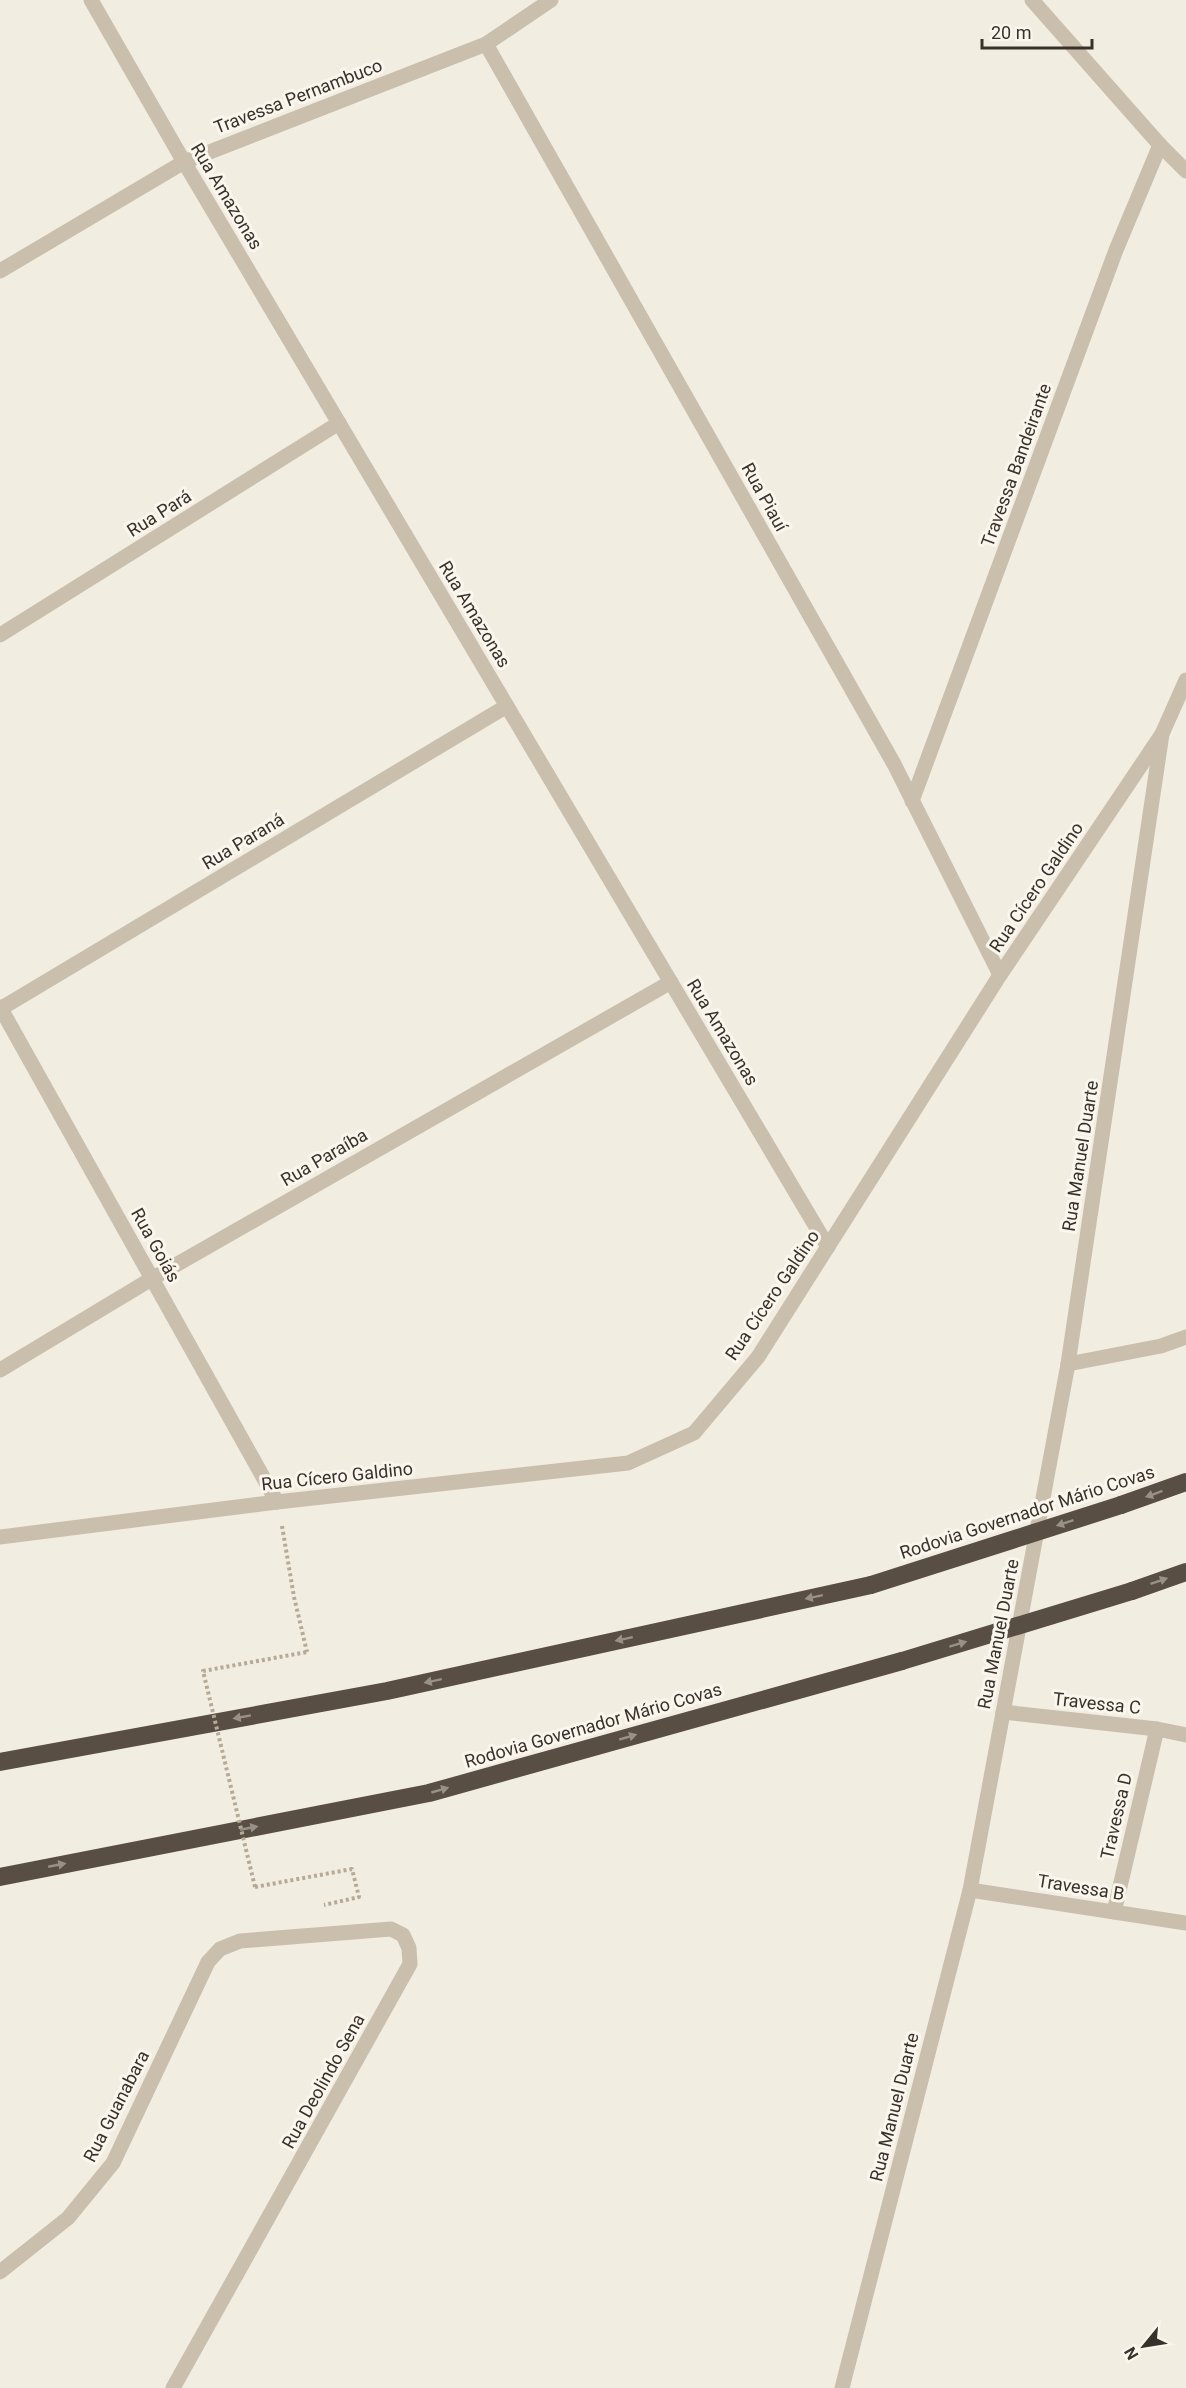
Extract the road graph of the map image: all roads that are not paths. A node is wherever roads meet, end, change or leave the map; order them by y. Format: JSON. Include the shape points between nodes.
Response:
{"nodes":[{"id":1,"x":91,"y":0,"type":"edge"},
{"id":2,"x":551,"y":0,"type":"edge"},
{"id":3,"x":1032,"y":0,"type":"edge"},
{"id":4,"x":486,"y":44,"type":"junction"},
{"id":5,"x":1160,"y":145,"type":"junction"},
{"id":6,"x":184,"y":162,"type":"junction"},
{"id":7,"x":1186,"y":171,"type":"edge"},
{"id":8,"x":0,"y":271,"type":"edge"},
{"id":9,"x":339,"y":423,"type":"junction"},
{"id":10,"x":0,"y":635,"type":"edge"},
{"id":11,"x":1186,"y":680,"type":"edge"},
{"id":12,"x":507,"y":705,"type":"junction"},
{"id":13,"x":1162,"y":734,"type":"junction"},
{"id":14,"x":912,"y":801,"type":"junction"},
{"id":15,"x":1000,"y":975,"type":"junction"},
{"id":16,"x":671,"y":982,"type":"junction"},
{"id":17,"x":0,"y":1008,"type":"edge"},
{"id":18,"x":828,"y":1247,"type":"junction"},
{"id":19,"x":153,"y":1278,"type":"junction"},
{"id":20,"x":1186,"y":1337,"type":"edge"},
{"id":21,"x":1068,"y":1364,"type":"junction"},
{"id":22,"x":0,"y":1370,"type":"edge"},
{"id":23,"x":1186,"y":1482,"type":"edge"},
{"id":24,"x":278,"y":1502,"type":"junction"},
{"id":25,"x":0,"y":1537,"type":"edge"},
{"id":26,"x":1186,"y":1572,"type":"edge"},
{"id":27,"x":1003,"y":1712,"type":"junction"},
{"id":28,"x":1157,"y":1729,"type":"junction"},
{"id":29,"x":1186,"y":1735,"type":"edge"},
{"id":30,"x":0,"y":1762,"type":"edge"},
{"id":31,"x":0,"y":1877,"type":"edge"},
{"id":32,"x":970,"y":1890,"type":"junction"},
{"id":33,"x":1114,"y":1912,"type":"junction"},
{"id":34,"x":1186,"y":1923,"type":"edge"},
{"id":35,"x":240,"y":1941,"type":"joint"},
{"id":36,"x":0,"y":2272,"type":"edge"},
{"id":37,"x":173,"y":2388,"type":"edge"},
{"id":38,"x":842,"y":2388,"type":"edge"}],
"edges":[{"from":1,"to":6,"type":"street","name":"Rua Amazonas"},
{"from":2,"to":4,"type":"street","name":"Travessa Pernambuco"},
{"from":3,"to":5,"type":"street"},
{"from":4,"to":6,"type":"street","name":"Travessa Pernambuco"},
{"from":4,"to":14,"type":"street","name":"Rua Piauí"},
{"from":5,"to":7,"type":"street"},
{"from":5,"to":14,"type":"street","name":"Travessa Bandeirante","via":[[1116,250]]},
{"from":6,"to":8,"type":"street","name":"Travessa Pernambuco"},
{"from":6,"to":9,"type":"street","name":"Rua Amazonas"},
{"from":9,"to":10,"type":"street","name":"Rua Pará"},
{"from":9,"to":12,"type":"street","name":"Rua Amazonas"},
{"from":11,"to":13,"type":"street"},
{"from":12,"to":16,"type":"street","name":"Rua Amazonas"},
{"from":12,"to":17,"type":"street","name":"Rua Paraná"},
{"from":13,"to":15,"type":"street","name":"Rua Cícero Galdino"},
{"from":13,"to":21,"type":"street","name":"Rua Manuel Duarte"},
{"from":14,"to":15,"type":"street","name":"Rua Piauí"},
{"from":15,"to":18,"type":"street","name":"Rua Cícero Galdino"},
{"from":16,"to":18,"type":"street","name":"Rua Amazonas"},
{"from":16,"to":19,"type":"street","name":"Rua Paraíba"},
{"from":17,"to":19,"type":"street","name":"Rua Goiás"},
{"from":18,"to":24,"type":"street","name":"Rua Cícero Galdino","via":[[759,1357],[694,1432],[685,1437],[628,1463]]},
{"from":19,"to":22,"type":"street","name":"Rua Paraíba"},
{"from":19,"to":24,"type":"street","name":"Rua Goiás"},
{"from":20,"to":21,"type":"street","via":[[1161,1346]]},
{"from":21,"to":27,"type":"street","name":"Rua Manuel Duarte"},
{"from":23,"to":30,"type":"highway","name":"Rodovia Governador Mário Covas","one_way":true,"bridge":true,"via":[[871,1585],[387,1691]]},
{"from":24,"to":25,"type":"street","name":"Rua Cícero Galdino"},
{"from":31,"to":26,"type":"highway","name":"Rodovia Governador Mário Covas","one_way":true,"bridge":true,"via":[[429,1793],[902,1661]]},
{"from":27,"to":28,"type":"street","name":"Travessa C"},
{"from":27,"to":32,"type":"street","name":"Rua Manuel Duarte"},
{"from":28,"to":29,"type":"street","name":"Travessa C"},
{"from":28,"to":33,"type":"street","name":"Travessa D"},
{"from":32,"to":33,"type":"street","name":"Travessa B"},
{"from":32,"to":38,"type":"street","name":"Rua Manuel Duarte"},
{"from":33,"to":34,"type":"street","name":"Travessa B"},
{"from":35,"to":36,"type":"street","name":"Rua Guanabara","via":[[220,1949],[208,1962],[113,2163],[68,2218]]},
{"from":35,"to":37,"type":"street","name":"Rua Deolindo Sena","via":[[391,1929],[403,1935],[410,1964]]}]}
